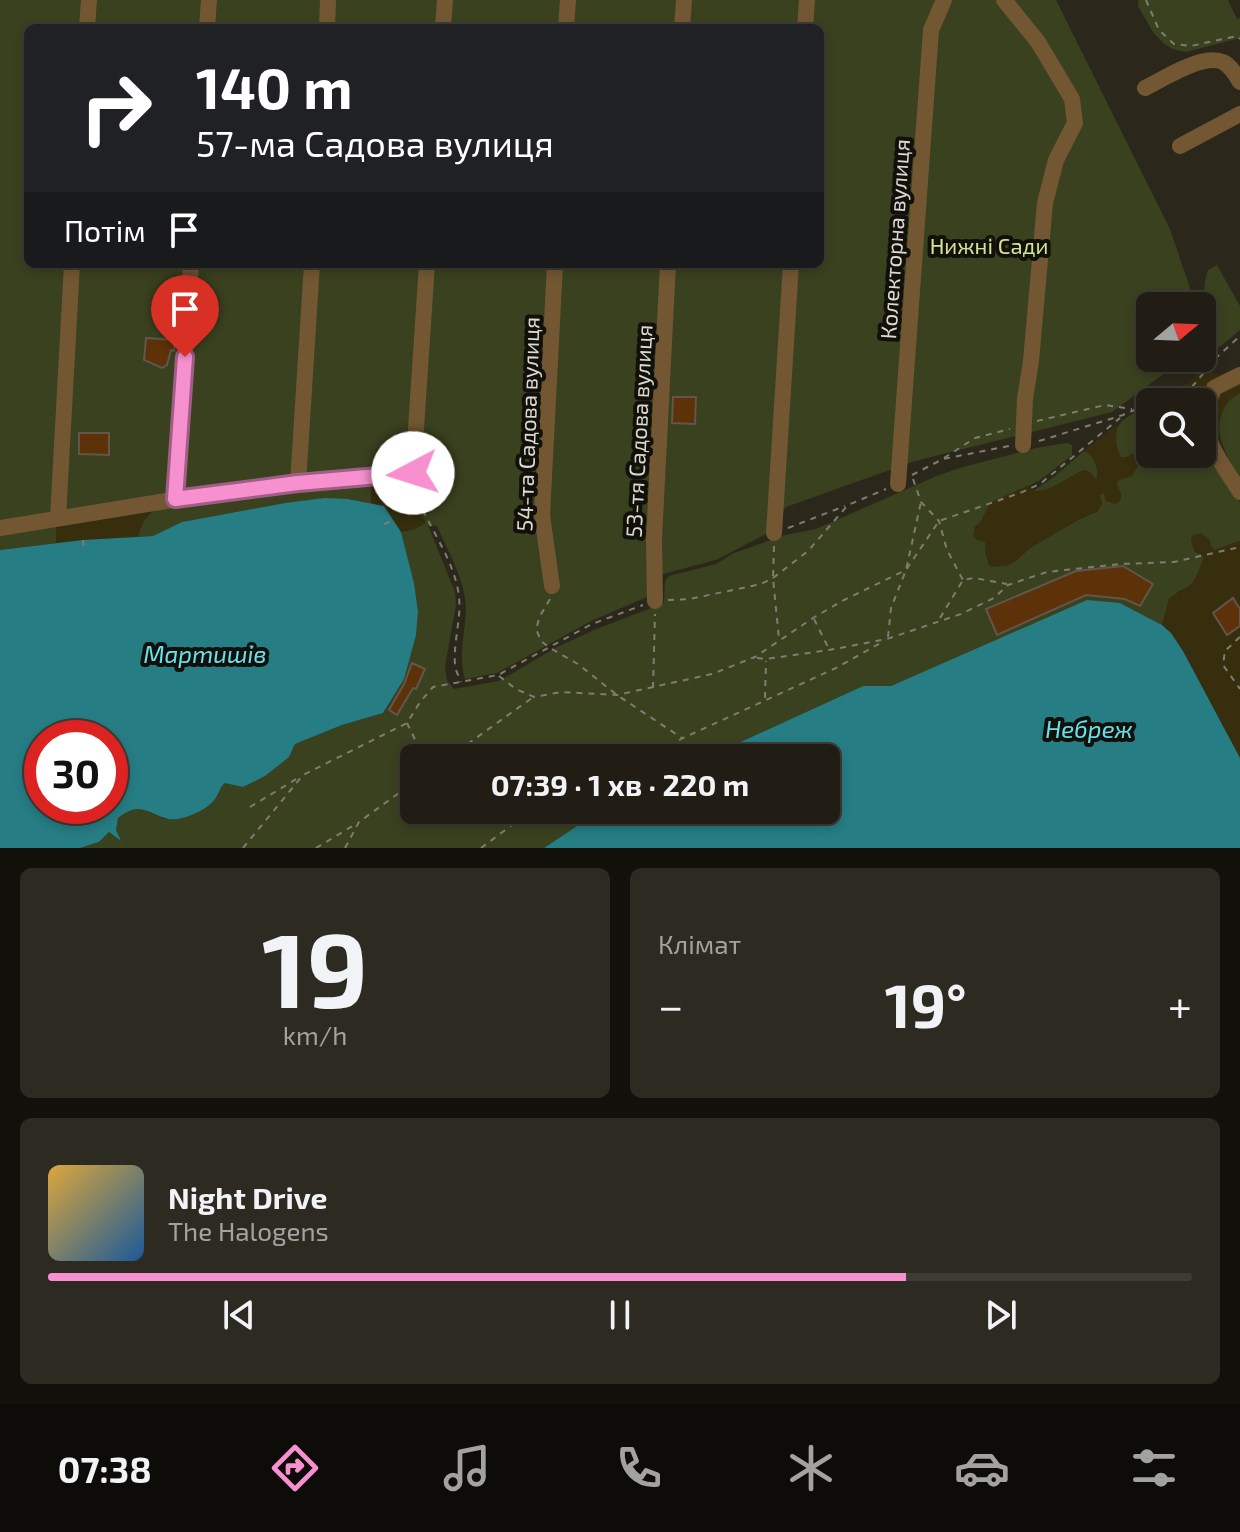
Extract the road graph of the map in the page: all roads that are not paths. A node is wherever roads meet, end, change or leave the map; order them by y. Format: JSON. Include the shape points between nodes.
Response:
{"nodes":[{"id":1,"x":89,"y":0,"type":"edge"},
{"id":2,"x":209,"y":0,"type":"edge"},
{"id":3,"x":328,"y":0,"type":"edge"},
{"id":4,"x":445,"y":0,"type":"edge"},
{"id":5,"x":568,"y":0,"type":"edge"},
{"id":6,"x":684,"y":0,"type":"edge"},
{"id":7,"x":807,"y":0,"type":"edge"},
{"id":8,"x":944,"y":0,"type":"edge"},
{"id":9,"x":1004,"y":0,"type":"edge"},
{"id":10,"x":87,"y":24,"type":"edge"},
{"id":11,"x":207,"y":24,"type":"edge"},
{"id":12,"x":327,"y":24,"type":"edge"},
{"id":13,"x":443,"y":24,"type":"edge"},
{"id":14,"x":566,"y":24,"type":"edge"},
{"id":15,"x":682,"y":24,"type":"edge"},
{"id":16,"x":805,"y":24,"type":"edge"},
{"id":17,"x":1240,"y":82,"type":"edge"},
{"id":18,"x":1145,"y":88,"type":"dead end"},
{"id":19,"x":1240,"y":114,"type":"edge"},
{"id":20,"x":1180,"y":146,"type":"dead end"},
{"id":21,"x":72,"y":268,"type":"edge"},
{"id":22,"x":191,"y":268,"type":"edge"},
{"id":23,"x":312,"y":268,"type":"edge"},
{"id":24,"x":427,"y":268,"type":"edge"},
{"id":25,"x":555,"y":268,"type":"edge"},
{"id":26,"x":668,"y":268,"type":"edge"},
{"id":27,"x":791,"y":268,"type":"edge"},
{"id":28,"x":1240,"y":375,"type":"edge"},
{"id":29,"x":1024,"y":432,"type":"road end"},
{"id":30,"x":905,"y":480,"type":"road end"},
{"id":31,"x":298,"y":483,"type":"junction"},
{"id":32,"x":1240,"y":492,"type":"edge"},
{"id":33,"x":175,"y":499,"type":"junction"},
{"id":34,"x":58,"y":518,"type":"junction"},
{"id":35,"x":0,"y":528,"type":"edge"},
{"id":36,"x":774,"y":533,"type":"road end"},
{"id":37,"x":552,"y":586,"type":"road end"},
{"id":38,"x":655,"y":601,"type":"road end"}],
"edges":[{"from":1,"to":10,"type":"street"},
{"from":2,"to":11,"type":"street"},
{"from":3,"to":12,"type":"street"},
{"from":4,"to":13,"type":"street"},
{"from":5,"to":14,"type":"street"},
{"from":6,"to":15,"type":"street"},
{"from":7,"to":16,"type":"street"},
{"from":8,"to":30,"type":"street","name":"Колекторна вулиця","via":[[931,30]]},
{"from":9,"to":29,"type":"street","via":[[1038,42],[1072,99],[1075,123],[1056,160],[1045,203]]},
{"from":17,"to":18,"type":"street","via":[[1223,62],[1207,60]]},
{"from":19,"to":20,"type":"street"},
{"from":21,"to":34,"type":"street"},
{"from":22,"to":33,"type":"street"},
{"from":23,"to":31,"type":"street"},
{"from":24,"to":31,"type":"street","via":[[413,473]]},
{"from":25,"to":37,"type":"street","name":"54-та Садова вулиця","via":[[542,515]]},
{"from":26,"to":38,"type":"street","name":"53-тя Садова вулиця"},
{"from":27,"to":36,"type":"street"},
{"from":28,"to":32,"type":"street","via":[[1214,388],[1205,413],[1213,447]]},
{"from":31,"to":33,"type":"street"},
{"from":33,"to":34,"type":"street"},
{"from":34,"to":35,"type":"street"}]}
